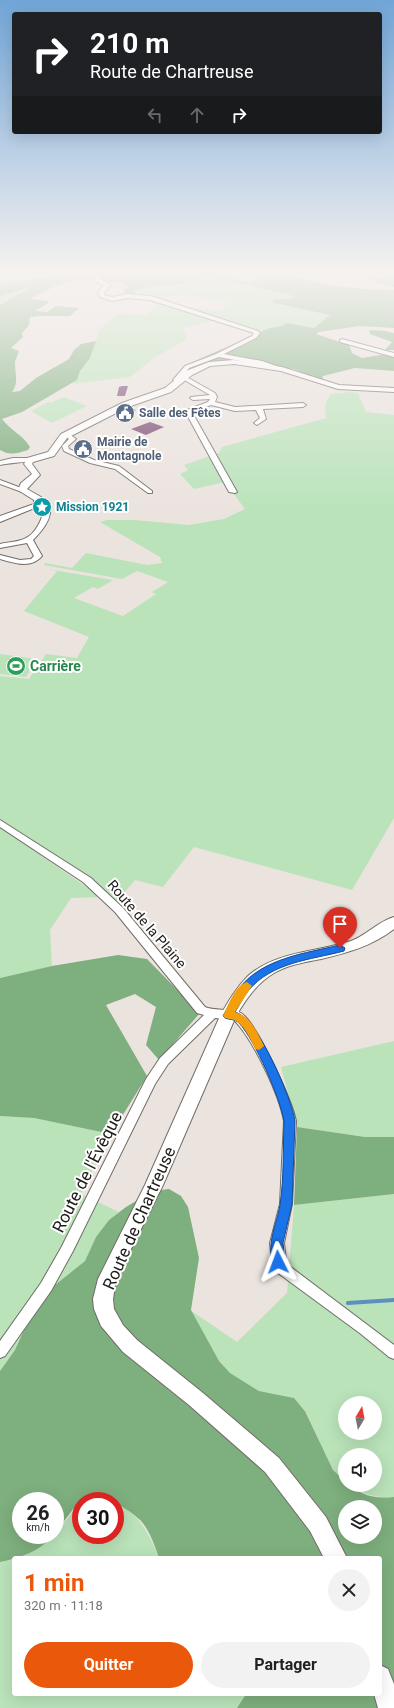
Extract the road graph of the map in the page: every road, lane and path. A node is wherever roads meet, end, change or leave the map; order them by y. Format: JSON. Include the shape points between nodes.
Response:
{"nodes":[{"id":1,"x":224,"y":353,"type":"edge"},
{"id":2,"x":218,"y":356,"type":"junction"},
{"id":3,"x":282,"y":369,"type":"junction"},
{"id":4,"x":183,"y":377,"type":"junction"},
{"id":5,"x":173,"y":387,"type":"junction"},
{"id":6,"x":394,"y":390,"type":"edge"},
{"id":7,"x":193,"y":398,"type":"dead end"},
{"id":8,"x":213,"y":400,"type":"junction"},
{"id":9,"x":303,"y":405,"type":"dead end"},
{"id":10,"x":259,"y":408,"type":"junction"},
{"id":11,"x":258,"y":423,"type":"dead end"},
{"id":12,"x":68,"y":434,"type":"junction"},
{"id":13,"x":30,"y":460,"type":"junction"},
{"id":14,"x":0,"y":464,"type":"edge"},
{"id":15,"x":0,"y":482,"type":"edge"},
{"id":16,"x":22,"y":490,"type":"junction"},
{"id":17,"x":150,"y":492,"type":"dead end"},
{"id":18,"x":233,"y":492,"type":"dead end"},
{"id":19,"x":39,"y":503,"type":"junction"},
{"id":20,"x":0,"y":519,"type":"edge"},
{"id":21,"x":29,"y":540,"type":"junction"},
{"id":22,"x":0,"y":546,"type":"edge"},
{"id":23,"x":0,"y":557,"type":"edge"},
{"id":24,"x":0,"y":823,"type":"edge"},
{"id":25,"x":394,"y":922,"type":"edge"},
{"id":26,"x":212,"y":1014,"type":"junction"},
{"id":27,"x":228,"y":1016,"type":"junction"},
{"id":28,"x":0,"y":1352,"type":"edge"},
{"id":29,"x":394,"y":1353,"type":"edge"},
{"id":30,"x":335,"y":1556,"type":"edge"},
{"id":31,"x":382,"y":1683,"type":"edge"},
{"id":32,"x":390,"y":1708,"type":"edge"}],
"edges":[{"from":1,"to":2,"type":"street"},
{"from":2,"to":3,"type":"street"},
{"from":2,"to":5,"type":"street","via":[[187,367]]},
{"from":3,"to":4,"type":"street","via":[[221,362],[194,369]]},
{"from":3,"to":6,"type":"street","via":[[338,387]]},
{"from":4,"to":5,"type":"street"},
{"from":4,"to":8,"type":"street","via":[[213,394]]},
{"from":5,"to":12,"type":"street"},
{"from":7,"to":8,"type":"street"},
{"from":8,"to":10,"type":"street","via":[[230,409]]},
{"from":8,"to":18,"type":"street","via":[[189,413]]},
{"from":9,"to":10,"type":"street"},
{"from":10,"to":11,"type":"street","via":[[263,419]]},
{"from":12,"to":13,"type":"street","via":[[60,440],[51,454]]},
{"from":12,"to":17,"type":"street","via":[[73,439],[65,446],[66,450],[92,462],[116,467]]},
{"from":13,"to":14,"type":"street","via":[[13,460]]},
{"from":13,"to":16,"type":"street","via":[[28,464],[36,475]]},
{"from":15,"to":16,"type":"street"},
{"from":16,"to":19,"type":"street","via":[[35,497]]},
{"from":19,"to":20,"type":"street","via":[[35,507]]},
{"from":19,"to":21,"type":"street","via":[[46,507],[46,516]]},
{"from":21,"to":22,"type":"street"},
{"from":21,"to":23,"type":"street","via":[[38,556],[31,562],[12,561]]},
{"from":24,"to":26,"type":"street","name":"Route de la Plaine","via":[[87,880],[119,910],[201,1010]]},
{"from":25,"to":27,"type":"main road","name":"Route de Chartreuse","via":[[375,936],[357,944],[292,959],[260,973],[244,989]]},
{"from":26,"to":27,"type":"street","name":"Route de la Plaine"},
{"from":26,"to":28,"type":"street","name":"Route de l'Évêque","via":[[155,1073],[70,1244],[46,1287]]},
{"from":27,"to":29,"type":"street","name":"Route de la Plaine","via":[[237,1016],[254,1035],[288,1110],[288,1174],[286,1204],[277,1243],[278,1262],[283,1269]]},
{"from":27,"to":30,"type":"main road","name":"Route de Chartreuse","via":[[154,1185],[107,1279],[104,1309],[108,1320],[130,1346],[272,1465],[318,1524]]},
{"from":31,"to":32,"type":"main road"}]}
